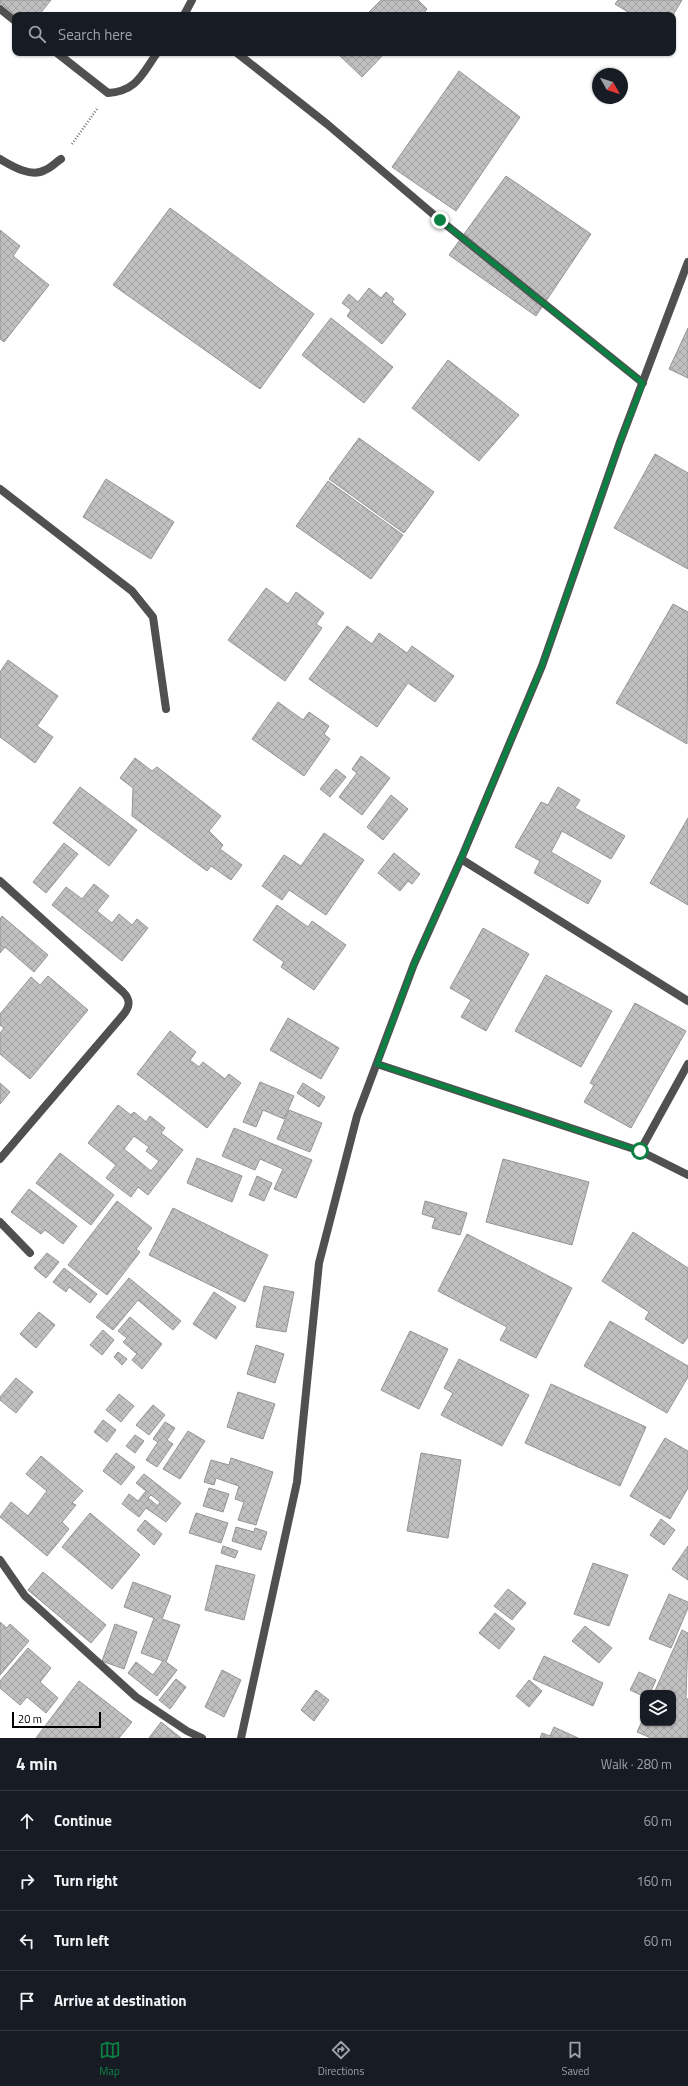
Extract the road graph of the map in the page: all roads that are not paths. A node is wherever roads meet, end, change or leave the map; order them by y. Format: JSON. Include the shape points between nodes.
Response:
{"nodes":[{"id":1,"x":192,"y":0,"type":"edge"},
{"id":2,"x":0,"y":9,"type":"edge"},
{"id":3,"x":187,"y":12,"type":"edge"},
{"id":4,"x":12,"y":19,"type":"edge"},
{"id":5,"x":61,"y":56,"type":"edge"},
{"id":6,"x":154,"y":56,"type":"edge"},
{"id":7,"x":241,"y":56,"type":"edge"},
{"id":8,"x":0,"y":159,"type":"edge"},
{"id":9,"x":61,"y":159,"type":"road end"},
{"id":10,"x":688,"y":262,"type":"edge"},
{"id":11,"x":643,"y":383,"type":"junction"},
{"id":12,"x":0,"y":489,"type":"edge"},
{"id":13,"x":166,"y":709,"type":"dead end"},
{"id":14,"x":461,"y":859,"type":"junction"},
{"id":15,"x":0,"y":881,"type":"edge"},
{"id":16,"x":688,"y":1001,"type":"edge"},
{"id":17,"x":377,"y":1064,"type":"junction"},
{"id":18,"x":688,"y":1064,"type":"edge"},
{"id":19,"x":640,"y":1151,"type":"junction"},
{"id":20,"x":0,"y":1159,"type":"edge"},
{"id":21,"x":688,"y":1175,"type":"edge"},
{"id":22,"x":0,"y":1222,"type":"edge"},
{"id":23,"x":30,"y":1253,"type":"dead end"},
{"id":24,"x":0,"y":1560,"type":"edge"},
{"id":25,"x":202,"y":1738,"type":"edge"},
{"id":26,"x":241,"y":1738,"type":"edge"}],
"edges":[{"from":1,"to":3,"type":"street"},
{"from":2,"to":4,"type":"street"},
{"from":5,"to":6,"type":"street","via":[[108,93],[132,87]]},
{"from":7,"to":11,"type":"street"},
{"from":8,"to":9,"type":"street","via":[[17,169],[32,172],[44,171]]},
{"from":10,"to":11,"type":"street"},
{"from":11,"to":14,"type":"street","via":[[542,666]]},
{"from":12,"to":13,"type":"street","via":[[132,591],[142,602],[152,617]]},
{"from":14,"to":16,"type":"street"},
{"from":14,"to":17,"type":"street","via":[[414,964]]},
{"from":15,"to":20,"type":"street","via":[[123,992],[129,1003],[123,1016]]},
{"from":17,"to":19,"type":"street"},
{"from":17,"to":26,"type":"street","via":[[357,1116],[319,1263],[296,1482]]},
{"from":18,"to":19,"type":"street"},
{"from":19,"to":21,"type":"street"},
{"from":22,"to":23,"type":"street"},
{"from":24,"to":25,"type":"street","via":[[25,1596],[136,1697]]}]}
